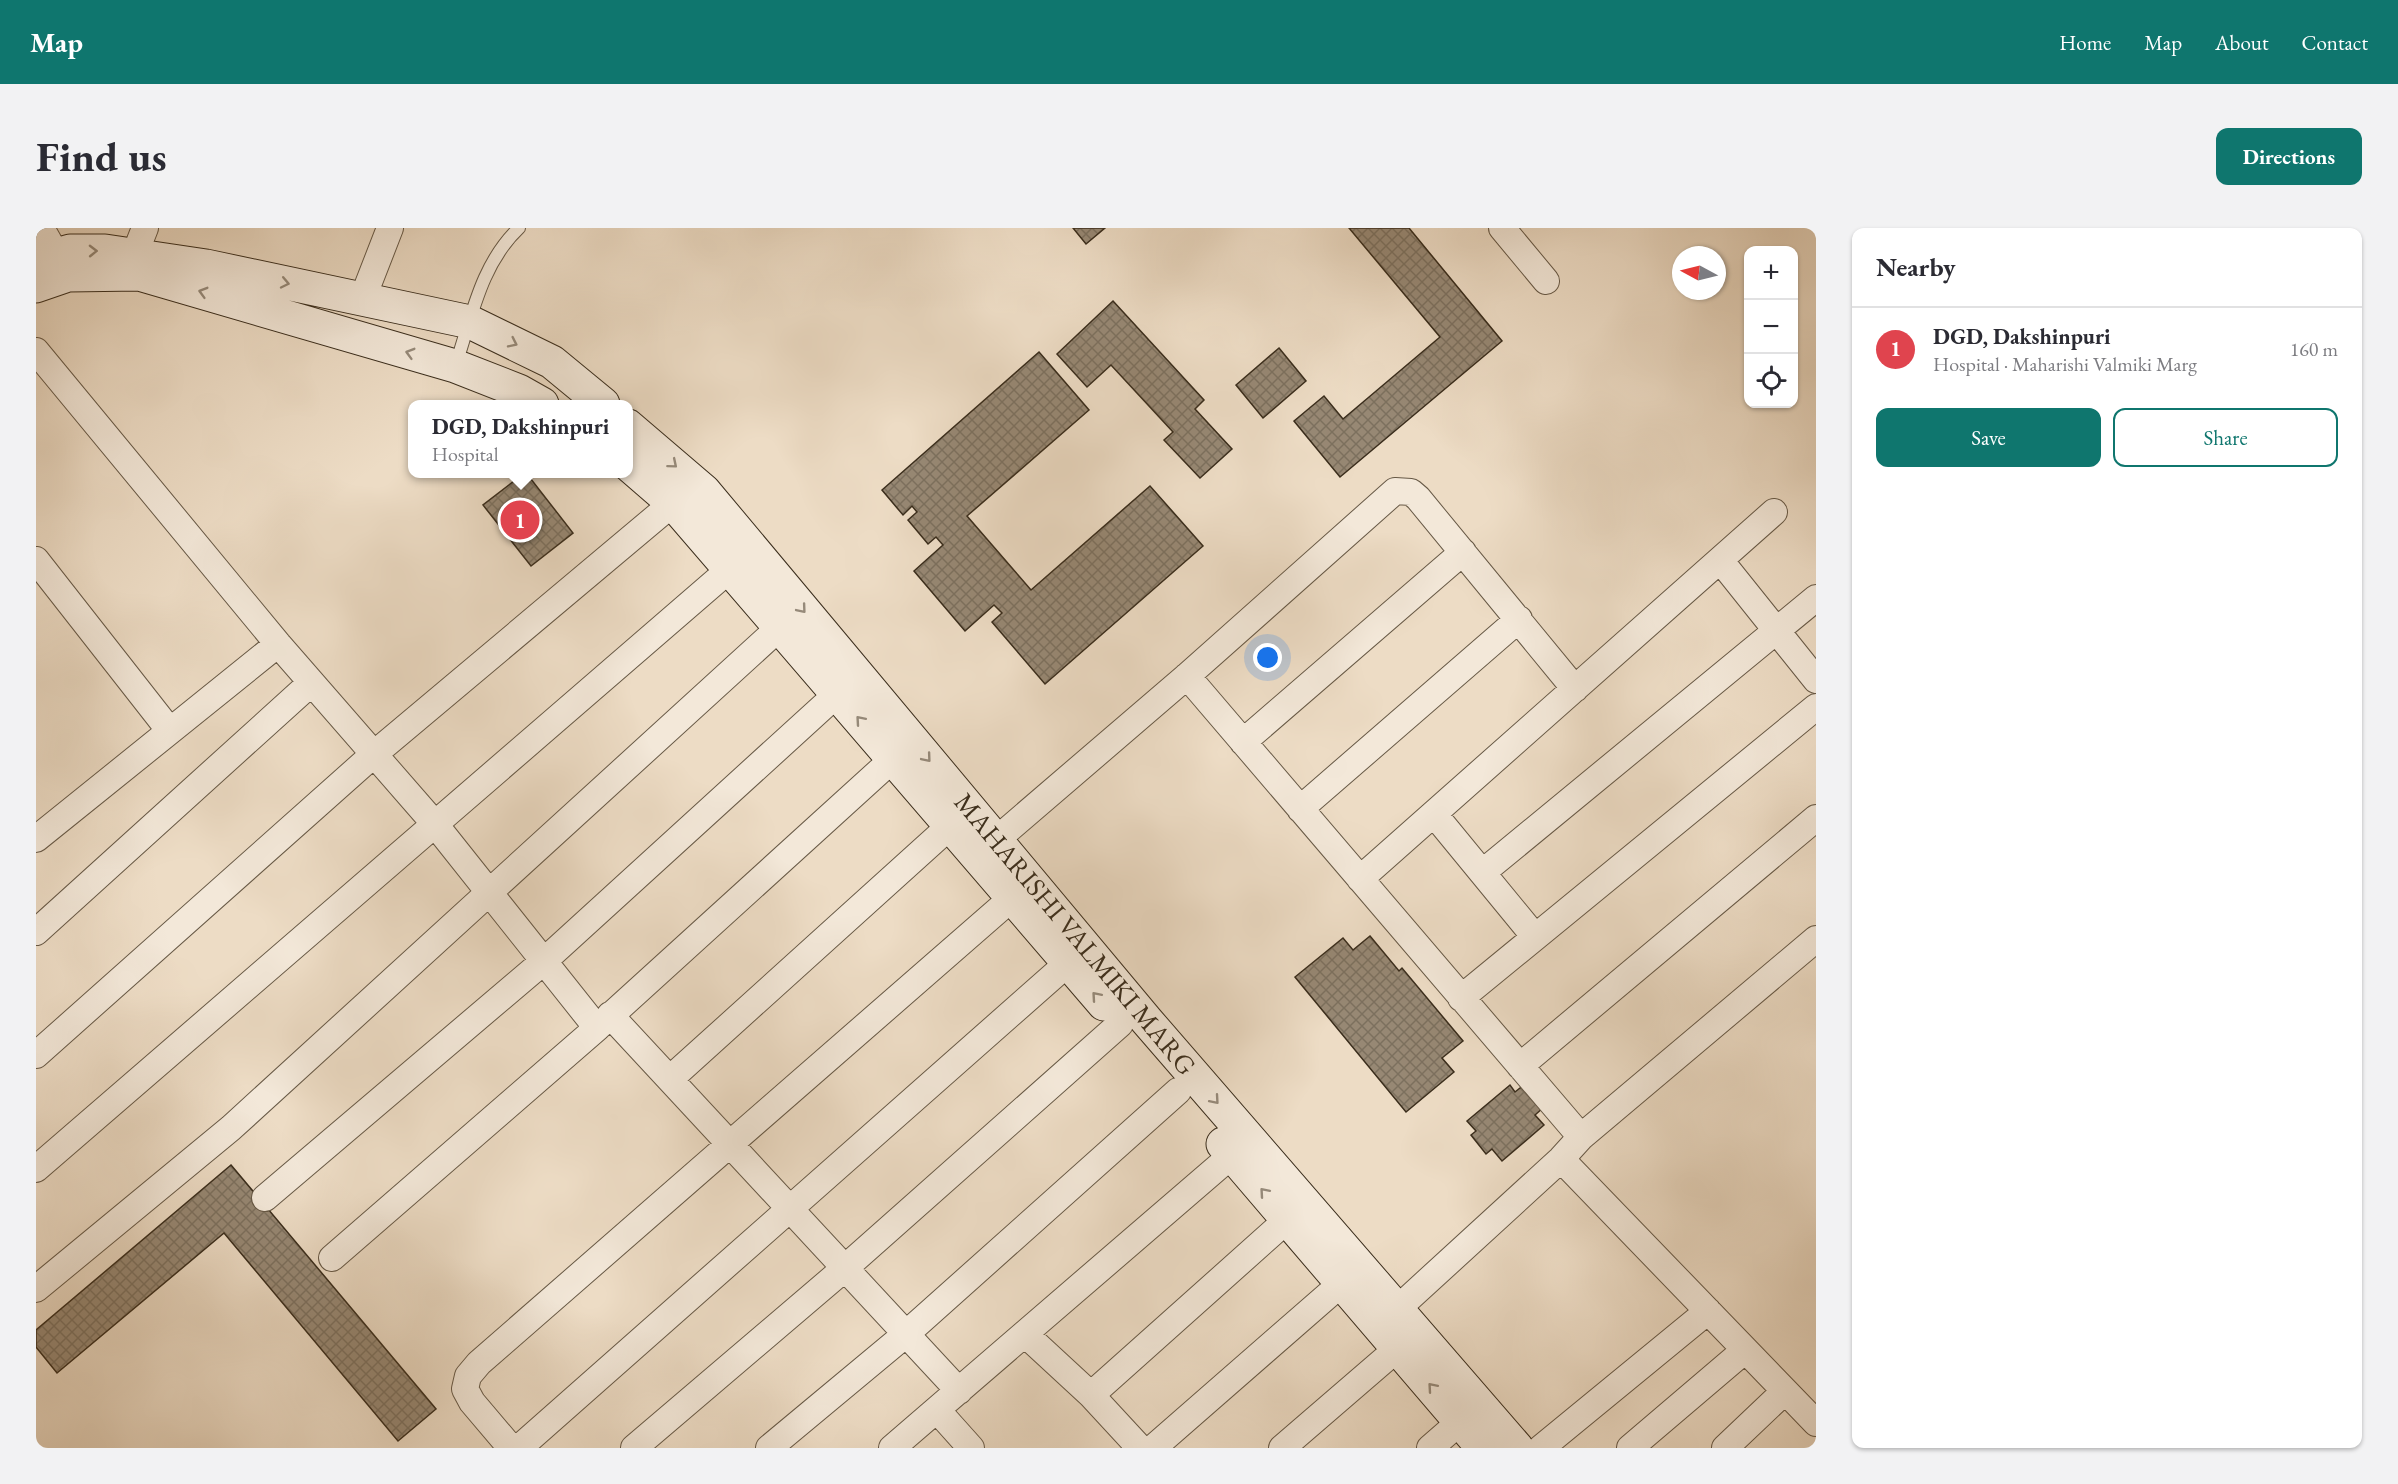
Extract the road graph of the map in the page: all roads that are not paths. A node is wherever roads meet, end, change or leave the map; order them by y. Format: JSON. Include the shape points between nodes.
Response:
{"nodes":[{"id":1,"x":390,"y":228,"type":"edge"},
{"id":2,"x":519,"y":228,"type":"edge"},
{"id":3,"x":1502,"y":228,"type":"edge"},
{"id":4,"x":139,"y":242,"type":"edge"},
{"id":5,"x":50,"y":255,"type":"edge"},
{"id":6,"x":1546,"y":281,"type":"dead end"},
{"id":7,"x":36,"y":286,"type":"edge"},
{"id":8,"x":362,"y":300,"type":"junction"},
{"id":9,"x":470,"y":322,"type":"junction"},
{"id":10,"x":36,"y":351,"type":"edge"},
{"id":11,"x":455,"y":366,"type":"junction"},
{"id":12,"x":534,"y":400,"type":"edge"},
{"id":13,"x":597,"y":400,"type":"edge"},
{"id":14,"x":633,"y":430,"type":"edge"},
{"id":15,"x":633,"y":469,"type":"edge"},
{"id":16,"x":673,"y":503,"type":"junction"},
{"id":17,"x":1774,"y":512,"type":"dead end"},
{"id":18,"x":1463,"y":552,"type":"junction"},
{"id":19,"x":36,"y":560,"type":"edge"},
{"id":20,"x":1720,"y":560,"type":"junction"},
{"id":21,"x":730,"y":569,"type":"junction"},
{"id":22,"x":1816,"y":598,"type":"edge"},
{"id":23,"x":1519,"y":619,"type":"junction"},
{"id":24,"x":780,"y":627,"type":"junction"},
{"id":25,"x":1776,"y":630,"type":"junction"},
{"id":26,"x":278,"y":644,"type":"junction"},
{"id":27,"x":1187,"y":676,"type":"junction"},
{"id":28,"x":1816,"y":680,"type":"edge"},
{"id":29,"x":311,"y":683,"type":"junction"},
{"id":30,"x":1575,"y":689,"type":"junction"},
{"id":31,"x":837,"y":694,"type":"junction"},
{"id":32,"x":1816,"y":707,"type":"edge"},
{"id":33,"x":170,"y":731,"type":"junction"},
{"id":34,"x":1243,"y":742,"type":"junction"},
{"id":35,"x":373,"y":755,"type":"junction"},
{"id":36,"x":893,"y":759,"type":"junction"},
{"id":37,"x":1300,"y":809,"type":"junction"},
{"id":38,"x":1434,"y":814,"type":"junction"},
{"id":39,"x":1816,"y":818,"type":"edge"},
{"id":40,"x":434,"y":823,"type":"junction"},
{"id":41,"x":950,"y":826,"type":"junction"},
{"id":42,"x":38,"y":832,"type":"edge"},
{"id":43,"x":986,"y":848,"type":"junction"},
{"id":44,"x":1484,"y":872,"type":"junction"},
{"id":45,"x":1360,"y":879,"type":"junction"},
{"id":46,"x":490,"y":894,"type":"junction"},
{"id":47,"x":1012,"y":898,"type":"junction"},
{"id":48,"x":36,"y":932,"type":"edge"},
{"id":49,"x":1535,"y":937,"type":"junction"},
{"id":50,"x":1816,"y":939,"type":"edge"},
{"id":51,"x":544,"y":961,"type":"junction"},
{"id":52,"x":1068,"y":963,"type":"junction"},
{"id":53,"x":1461,"y":998,"type":"junction"},
{"id":54,"x":604,"y":1021,"type":"junction"},
{"id":55,"x":1120,"y":1024,"type":"junction"},
{"id":56,"x":36,"y":1055,"type":"edge"},
{"id":57,"x":1520,"y":1066,"type":"junction"},
{"id":58,"x":670,"y":1079,"type":"junction"},
{"id":59,"x":1178,"y":1091,"type":"junction"},
{"id":60,"x":1581,"y":1137,"type":"junction"},
{"id":61,"x":730,"y":1145,"type":"junction"},
{"id":62,"x":1232,"y":1155,"type":"junction"},
{"id":63,"x":1561,"y":1159,"type":"junction"},
{"id":64,"x":36,"y":1169,"type":"edge"},
{"id":65,"x":265,"y":1198,"type":"dead end"},
{"id":66,"x":790,"y":1209,"type":"junction"},
{"id":67,"x":1288,"y":1220,"type":"junction"},
{"id":68,"x":332,"y":1258,"type":"dead end"},
{"id":69,"x":845,"y":1268,"type":"junction"},
{"id":70,"x":1342,"y":1283,"type":"junction"},
{"id":71,"x":36,"y":1289,"type":"edge"},
{"id":72,"x":1708,"y":1311,"type":"junction"},
{"id":73,"x":1391,"y":1328,"type":"junction"},
{"id":74,"x":906,"y":1334,"type":"junction"},
{"id":75,"x":1025,"y":1334,"type":"junction"},
{"id":76,"x":1745,"y":1350,"type":"junction"},
{"id":77,"x":959,"y":1391,"type":"junction"},
{"id":78,"x":1785,"y":1391,"type":"junction"},
{"id":79,"x":1091,"y":1395,"type":"junction"},
{"id":80,"x":937,"y":1410,"type":"junction"},
{"id":81,"x":1461,"y":1421,"type":"junction"},
{"id":82,"x":1816,"y":1423,"type":"edge"},
{"id":83,"x":511,"y":1448,"type":"edge"},
{"id":84,"x":519,"y":1448,"type":"edge"},
{"id":85,"x":634,"y":1448,"type":"edge"},
{"id":86,"x":769,"y":1448,"type":"edge"},
{"id":87,"x":892,"y":1448,"type":"edge"},
{"id":88,"x":971,"y":1448,"type":"edge"},
{"id":89,"x":1140,"y":1448,"type":"edge"},
{"id":90,"x":1153,"y":1448,"type":"edge"},
{"id":91,"x":1282,"y":1448,"type":"edge"},
{"id":92,"x":1430,"y":1448,"type":"edge"},
{"id":93,"x":1483,"y":1448,"type":"edge"},
{"id":94,"x":1517,"y":1448,"type":"edge"},
{"id":95,"x":1541,"y":1448,"type":"edge"},
{"id":96,"x":1630,"y":1448,"type":"edge"},
{"id":97,"x":1725,"y":1448,"type":"edge"}],
"edges":[{"from":1,"to":8,"type":"street"},
{"from":2,"to":9,"type":"lane","via":[[504,242],[483,278]]},
{"from":3,"to":6,"type":"street"},
{"from":5,"to":4,"type":"street","one_way":true,"via":[[105,251]]},
{"from":4,"to":8,"type":"street","one_way":true,"via":[[206,266]]},
{"from":5,"to":7,"type":"street"},
{"from":11,"to":5,"type":"street","one_way":true,"via":[[139,274]]},
{"from":8,"to":9,"type":"street"},
{"from":9,"to":11,"type":"lane"},
{"from":9,"to":13,"type":"street","one_way":true,"via":[[552,362]]},
{"from":10,"to":26,"type":"street"},
{"from":11,"to":12,"type":"street"},
{"from":14,"to":43,"type":"street","name":"MAHARISHI VALMIKI MARG","one_way":true,"via":[[704,490]]},
{"from":15,"to":16,"type":"street","name":"MAHARISHI VALMIKI MARG"},
{"from":16,"to":21,"type":"street","name":"MAHARISHI VALMIKI MARG"},
{"from":16,"to":35,"type":"street"},
{"from":17,"to":20,"type":"street"},
{"from":18,"to":23,"type":"street"},
{"from":18,"to":27,"type":"street","via":[[1419,498],[1411,492],[1395,491]]},
{"from":18,"to":34,"type":"street"},
{"from":19,"to":33,"type":"street"},
{"from":20,"to":25,"type":"street"},
{"from":20,"to":30,"type":"street"},
{"from":21,"to":24,"type":"street","name":"MAHARISHI VALMIKI MARG"},
{"from":21,"to":40,"type":"street"},
{"from":22,"to":25,"type":"street"},
{"from":23,"to":30,"type":"street"},
{"from":23,"to":37,"type":"street"},
{"from":24,"to":31,"type":"street","name":"MAHARISHI VALMIKI MARG"},
{"from":24,"to":46,"type":"street"},
{"from":25,"to":28,"type":"street"},
{"from":25,"to":44,"type":"street"},
{"from":26,"to":29,"type":"street"},
{"from":26,"to":33,"type":"street"},
{"from":27,"to":34,"type":"street"},
{"from":27,"to":43,"type":"street"},
{"from":29,"to":35,"type":"street"},
{"from":29,"to":48,"type":"street"},
{"from":30,"to":38,"type":"street"},
{"from":36,"to":31,"type":"street","name":"MAHARISHI VALMIKI MARG","one_way":true},
{"from":31,"to":51,"type":"street"},
{"from":32,"to":49,"type":"street"},
{"from":33,"to":42,"type":"street"},
{"from":34,"to":37,"type":"street"},
{"from":35,"to":40,"type":"street"},
{"from":35,"to":56,"type":"street"},
{"from":36,"to":41,"type":"street","name":"MAHARISHI VALMIKI MARG"},
{"from":36,"to":54,"type":"street"},
{"from":37,"to":45,"type":"street"},
{"from":38,"to":44,"type":"street"},
{"from":38,"to":45,"type":"street"},
{"from":39,"to":57,"type":"street"},
{"from":40,"to":46,"type":"street"},
{"from":40,"to":64,"type":"street"},
{"from":41,"to":43,"type":"street","name":"MAHARISHI VALMIKI MARG"},
{"from":41,"to":58,"type":"street"},
{"from":43,"to":47,"type":"street","name":"MAHARISHI VALMIKI MARG"},
{"from":43,"to":73,"type":"street","name":"MAHARISHI VALMIKI MARG","one_way":true,"via":[[1147,1021]]},
{"from":44,"to":49,"type":"street"},
{"from":45,"to":53,"type":"street"},
{"from":46,"to":51,"type":"street"},
{"from":46,"to":71,"type":"street","via":[[231,1128]]},
{"from":47,"to":52,"type":"street","name":"MAHARISHI VALMIKI MARG"},
{"from":47,"to":61,"type":"street"},
{"from":49,"to":53,"type":"street"},
{"from":50,"to":60,"type":"street"},
{"from":51,"to":54,"type":"street"},
{"from":51,"to":65,"type":"street"},
{"from":55,"to":52,"type":"street","name":"MAHARISHI VALMIKI MARG","one_way":true},
{"from":52,"to":66,"type":"street"},
{"from":53,"to":57,"type":"street"},
{"from":54,"to":58,"type":"street"},
{"from":54,"to":68,"type":"street"},
{"from":55,"to":59,"type":"street","name":"MAHARISHI VALMIKI MARG"},
{"from":55,"to":69,"type":"street"},
{"from":57,"to":60,"type":"street"},
{"from":58,"to":61,"type":"street"},
{"from":59,"to":62,"type":"street","name":"MAHARISHI VALMIKI MARG"},
{"from":59,"to":74,"type":"street"},
{"from":60,"to":63,"type":"street"},
{"from":61,"to":66,"type":"street"},
{"from":61,"to":83,"type":"street","via":[[468,1376],[465,1389],[472,1402]]},
{"from":67,"to":62,"type":"street","name":"MAHARISHI VALMIKI MARG","one_way":true},
{"from":62,"to":75,"type":"street"},
{"from":63,"to":72,"type":"street"},
{"from":63,"to":73,"type":"street"},
{"from":66,"to":69,"type":"street"},
{"from":66,"to":84,"type":"street"},
{"from":67,"to":70,"type":"street","name":"MAHARISHI VALMIKI MARG"},
{"from":67,"to":79,"type":"street"},
{"from":69,"to":74,"type":"street"},
{"from":69,"to":85,"type":"street"},
{"from":70,"to":73,"type":"street","name":"MAHARISHI VALMIKI MARG"},
{"from":70,"to":90,"type":"street"},
{"from":72,"to":76,"type":"street"},
{"from":72,"to":95,"type":"street"},
{"from":81,"to":73,"type":"street","name":"MAHARISHI VALMIKI MARG","one_way":true},
{"from":73,"to":91,"type":"street"},
{"from":73,"to":94,"type":"street","name":"MAHARISHI VALMIKI MARG"},
{"from":74,"to":77,"type":"street"},
{"from":74,"to":86,"type":"street"},
{"from":75,"to":77,"type":"street"},
{"from":75,"to":79,"type":"street"},
{"from":76,"to":78,"type":"street"},
{"from":76,"to":96,"type":"street"},
{"from":77,"to":80,"type":"street"},
{"from":78,"to":82,"type":"street"},
{"from":78,"to":97,"type":"street"},
{"from":79,"to":89,"type":"street"},
{"from":80,"to":87,"type":"street"},
{"from":80,"to":88,"type":"street"},
{"from":81,"to":92,"type":"street"},
{"from":81,"to":93,"type":"street","name":"MAHARISHI VALMIKI MARG"}]}
